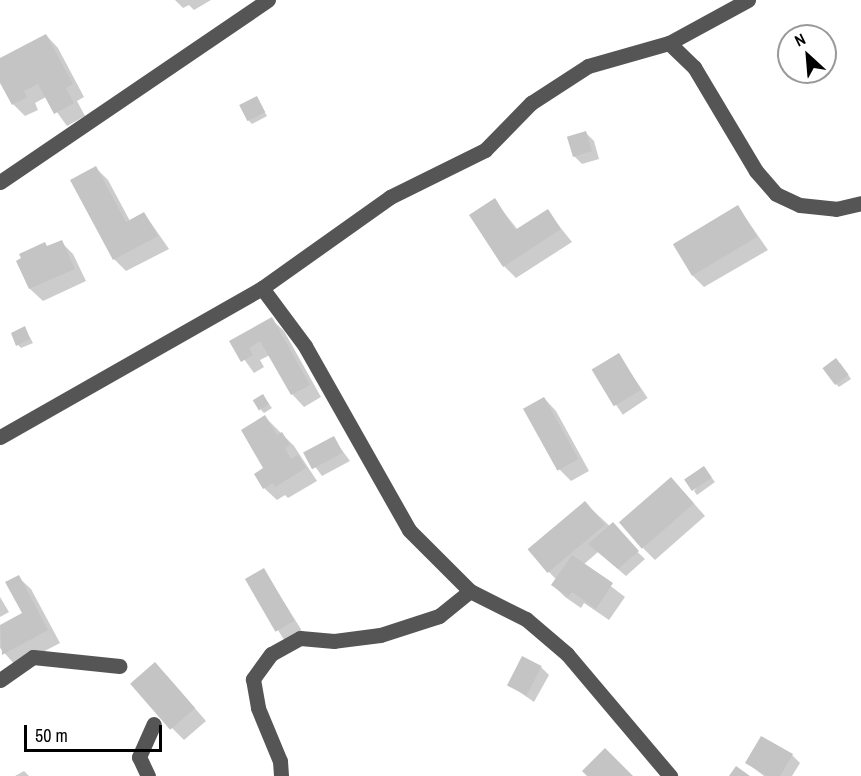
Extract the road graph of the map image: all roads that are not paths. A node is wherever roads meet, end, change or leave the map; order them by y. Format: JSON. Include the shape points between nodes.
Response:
{"nodes":[{"id":1,"x":268,"y":0,"type":"edge"},
{"id":2,"x":748,"y":0,"type":"edge"},
{"id":3,"x":669,"y":43,"type":"junction"},
{"id":4,"x":0,"y":182,"type":"edge"},
{"id":5,"x":861,"y":203,"type":"edge"},
{"id":6,"x":262,"y":288,"type":"junction"},
{"id":7,"x":0,"y":437,"type":"edge"},
{"id":8,"x":470,"y":591,"type":"junction"},
{"id":9,"x":120,"y":666,"type":"dead end"},
{"id":10,"x":0,"y":680,"type":"edge"},
{"id":11,"x":154,"y":724,"type":"dead end"},
{"id":12,"x":148,"y":776,"type":"edge"},
{"id":13,"x":282,"y":776,"type":"edge"},
{"id":14,"x":670,"y":776,"type":"edge"}],
"edges":[{"from":1,"to":4,"type":"street"},
{"from":2,"to":3,"type":"street"},
{"from":3,"to":5,"type":"street","via":[[694,67],[756,171],[776,194],[800,205],[836,209]]},
{"from":3,"to":6,"type":"street","via":[[588,66],[531,103],[485,150],[390,197]]},
{"from":6,"to":7,"type":"street"},
{"from":6,"to":8,"type":"street","via":[[304,346],[409,530]]},
{"from":8,"to":13,"type":"street","via":[[439,616],[380,635],[334,641],[300,638],[271,654],[254,679],[258,708],[280,761]]},
{"from":8,"to":14,"type":"street","via":[[526,619],[567,654]]},
{"from":9,"to":10,"type":"street","via":[[33,657]]},
{"from":11,"to":12,"type":"street","via":[[139,757]]}]}
